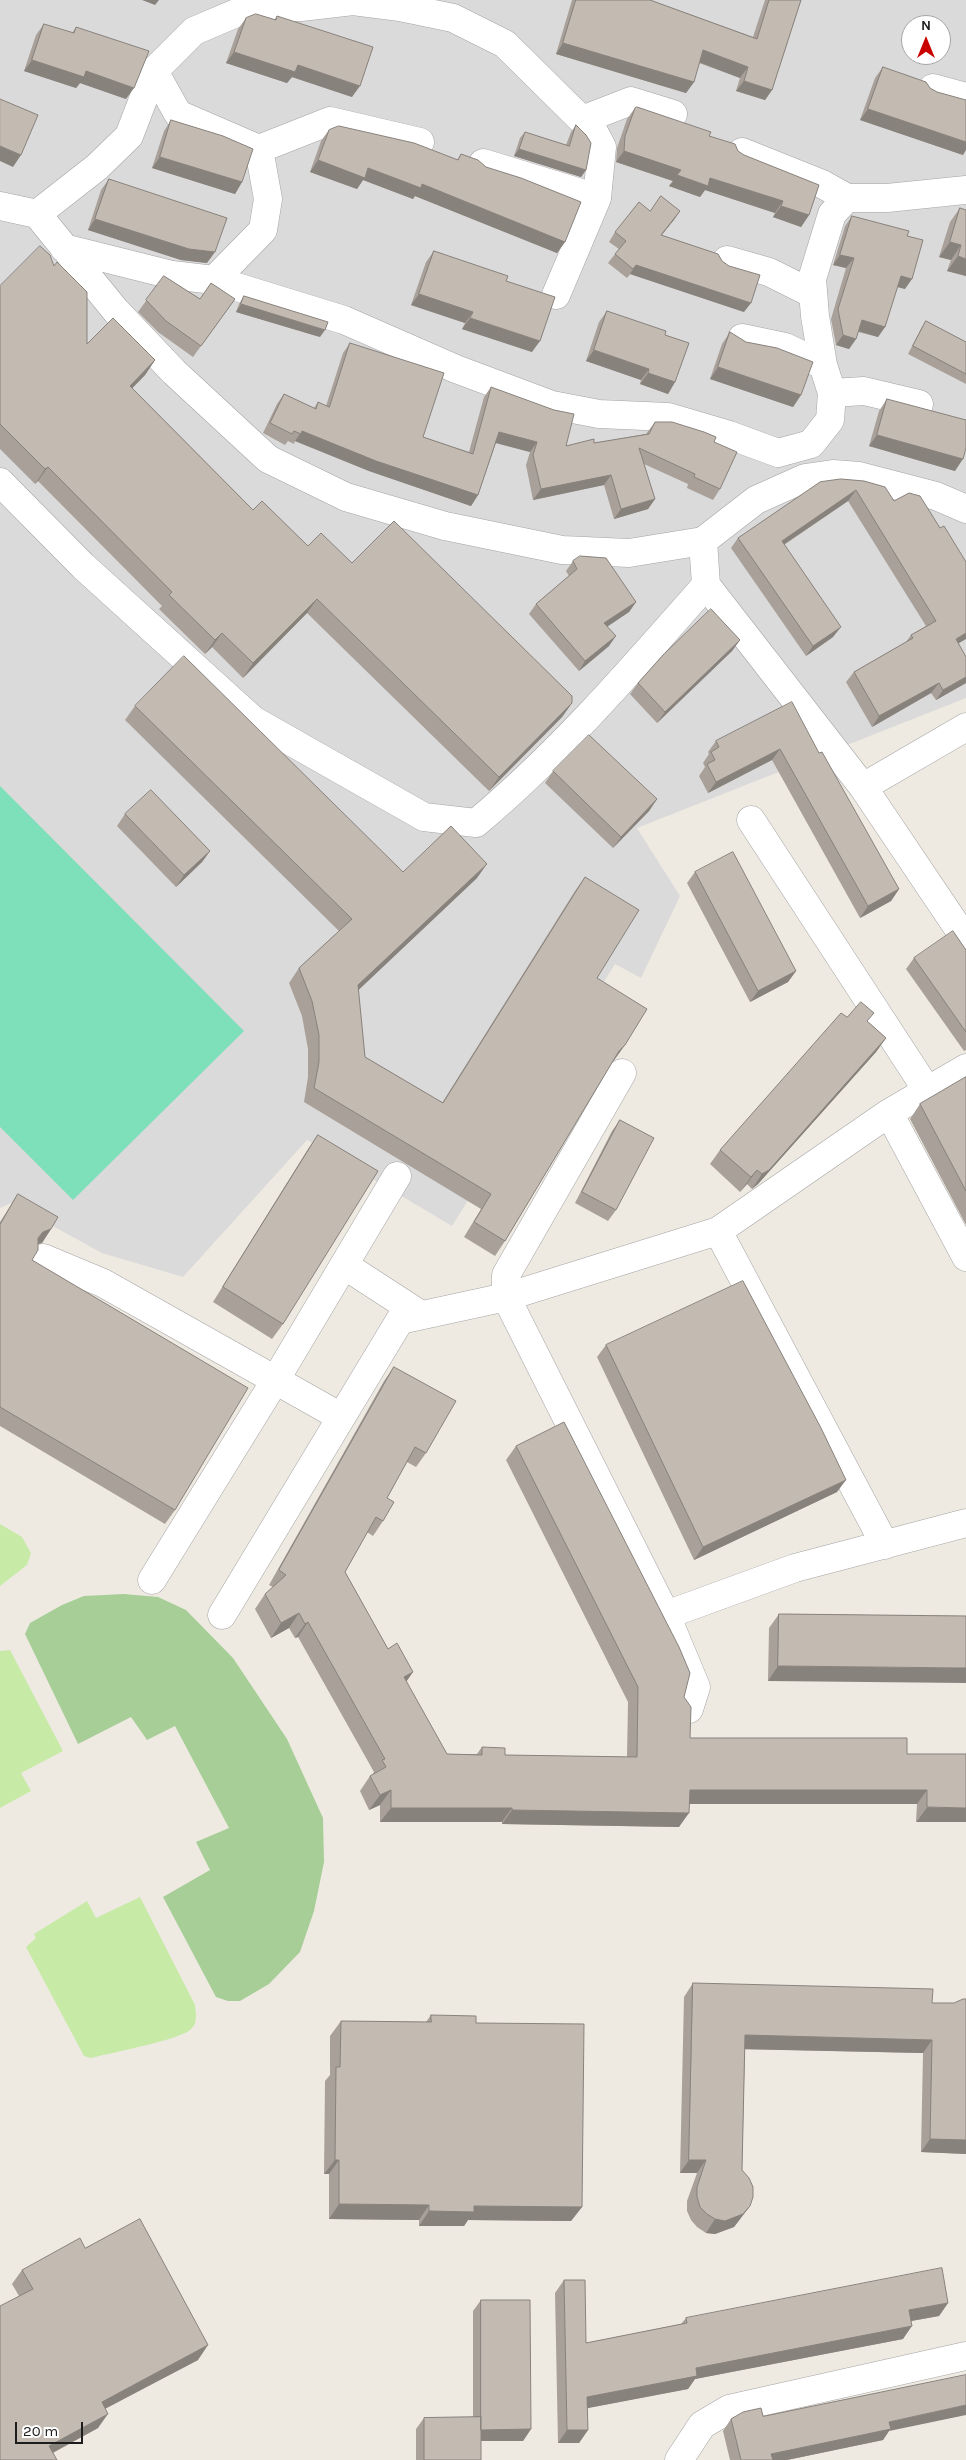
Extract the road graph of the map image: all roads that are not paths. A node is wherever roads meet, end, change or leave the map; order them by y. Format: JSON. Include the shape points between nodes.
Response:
{"nodes":[{"id":1,"x":320,"y":2,"type":"edge"},
{"id":2,"x":154,"y":71,"type":"junction"},
{"id":3,"x":933,"y":88,"type":"edge"},
{"id":4,"x":966,"y":97,"type":"edge"},
{"id":5,"x":673,"y":114,"type":"dead end"},
{"id":6,"x":582,"y":120,"type":"junction"},
{"id":7,"x":420,"y":142,"type":"dead end"},
{"id":8,"x":259,"y":149,"type":"junction"},
{"id":9,"x":742,"y":152,"type":"edge"},
{"id":10,"x":483,"y":162,"type":"edge"},
{"id":11,"x":966,"y":190,"type":"edge"},
{"id":12,"x":596,"y":198,"type":"junction"},
{"id":13,"x":847,"y":198,"type":"junction"},
{"id":14,"x":0,"y":206,"type":"edge"},
{"id":15,"x":37,"y":214,"type":"junction"},
{"id":16,"x":64,"y":248,"type":"junction"},
{"id":17,"x":726,"y":260,"type":"dead end"},
{"id":18,"x":214,"y":280,"type":"junction"},
{"id":19,"x":813,"y":294,"type":"junction"},
{"id":20,"x":556,"y":295,"type":"edge"},
{"id":21,"x":742,"y":338,"type":"edge"},
{"id":22,"x":822,"y":365,"type":"junction"},
{"id":23,"x":832,"y":393,"type":"junction"},
{"id":24,"x":919,"y":404,"type":"dead end"},
{"id":25,"x":0,"y":482,"type":"edge"},
{"id":26,"x":966,"y":509,"type":"edge"},
{"id":27,"x":703,"y":541,"type":"junction"},
{"id":28,"x":706,"y":585,"type":"junction"},
{"id":29,"x":966,"y":726,"type":"edge"},
{"id":30,"x":863,"y":786,"type":"junction"},
{"id":31,"x":751,"y":820,"type":"dead end"},
{"id":32,"x":966,"y":940,"type":"edge"},
{"id":33,"x":966,"y":1068,"type":"edge"},
{"id":34,"x":622,"y":1073,"type":"dead end"},
{"id":35,"x":927,"y":1090,"type":"junction"},
{"id":36,"x":889,"y":1113,"type":"junction"},
{"id":37,"x":397,"y":1176,"type":"dead end"},
{"id":38,"x":718,"y":1231,"type":"junction"},
{"id":39,"x":966,"y":1257,"type":"edge"},
{"id":40,"x":43,"y":1258,"type":"dead end"},
{"id":41,"x":344,"y":1265,"type":"junction"},
{"id":42,"x":506,"y":1297,"type":"junction"},
{"id":43,"x":421,"y":1315,"type":"junction"},
{"id":44,"x":276,"y":1379,"type":"junction"},
{"id":45,"x":342,"y":1417,"type":"junction"},
{"id":46,"x":966,"y":1523,"type":"edge"},
{"id":47,"x":885,"y":1545,"type":"junction"},
{"id":48,"x":152,"y":1580,"type":"dead end"},
{"id":49,"x":222,"y":1615,"type":"dead end"},
{"id":50,"x":666,"y":1615,"type":"junction"},
{"id":51,"x":689,"y":1709,"type":"edge"},
{"id":52,"x":966,"y":2356,"type":"edge"},
{"id":53,"x":679,"y":2460,"type":"edge"}],
"edges":[{"from":1,"to":2,"type":"street","via":[[248,8],[194,31]]},
{"from":1,"to":6,"type":"street","via":[[354,1],[453,18],[505,44]]},
{"from":2,"to":8,"type":"street","via":[[178,114]]},
{"from":2,"to":15,"type":"street","via":[[129,136],[97,167]]},
{"from":3,"to":4,"type":"street"},
{"from":5,"to":6,"type":"street","via":[[631,101]]},
{"from":6,"to":12,"type":"street","via":[[602,147]]},
{"from":7,"to":8,"type":"street","via":[[330,121]]},
{"from":8,"to":18,"type":"street","via":[[268,199],[263,230]]},
{"from":9,"to":13,"type":"street","via":[[822,184]]},
{"from":10,"to":12,"type":"street"},
{"from":11,"to":13,"type":"street","via":[[887,198]]},
{"from":12,"to":20,"type":"street"},
{"from":13,"to":19,"type":"street","via":[[832,214],[812,279]]},
{"from":14,"to":15,"type":"street"},
{"from":15,"to":16,"type":"street"},
{"from":16,"to":18,"type":"street","via":[[172,275]]},
{"from":16,"to":27,"type":"street","via":[[174,372],[268,458],[346,496],[445,526],[562,550],[629,553]]},
{"from":17,"to":19,"type":"street","via":[[769,272]]},
{"from":18,"to":23,"type":"street","via":[[344,320],[456,369],[552,405],[599,414],[668,418],[778,453],[811,444],[830,420]]},
{"from":19,"to":22,"type":"street"},
{"from":21,"to":22,"type":"street","via":[[785,347]]},
{"from":22,"to":23,"type":"street"},
{"from":23,"to":24,"type":"street","via":[[864,391]]},
{"from":25,"to":28,"type":"street","via":[[83,566],[253,720],[424,817],[476,824],[514,791],[618,684]]},
{"from":26,"to":27,"type":"street","via":[[936,496],[859,476],[833,474],[805,478],[756,500]]},
{"from":27,"to":28,"type":"street"},
{"from":28,"to":30,"type":"street"},
{"from":29,"to":30,"type":"street"},
{"from":30,"to":32,"type":"street"},
{"from":31,"to":35,"type":"street"},
{"from":33,"to":35,"type":"street"},
{"from":34,"to":42,"type":"street","via":[[506,1275]]},
{"from":35,"to":36,"type":"street"},
{"from":36,"to":38,"type":"street"},
{"from":36,"to":39,"type":"street"},
{"from":37,"to":41,"type":"street"},
{"from":38,"to":42,"type":"street"},
{"from":38,"to":47,"type":"street"},
{"from":40,"to":44,"type":"street","via":[[103,1282]]},
{"from":41,"to":43,"type":"street"},
{"from":41,"to":44,"type":"street"},
{"from":42,"to":43,"type":"street"},
{"from":42,"to":50,"type":"street"},
{"from":43,"to":45,"type":"street","via":[[400,1320]]},
{"from":44,"to":45,"type":"street"},
{"from":44,"to":48,"type":"street"},
{"from":45,"to":49,"type":"street"},
{"from":46,"to":47,"type":"street"},
{"from":47,"to":50,"type":"street","via":[[795,1568]]},
{"from":50,"to":51,"type":"street","via":[[696,1687]]},
{"from":52,"to":53,"type":"street","via":[[729,2409],[702,2426]]}]}
